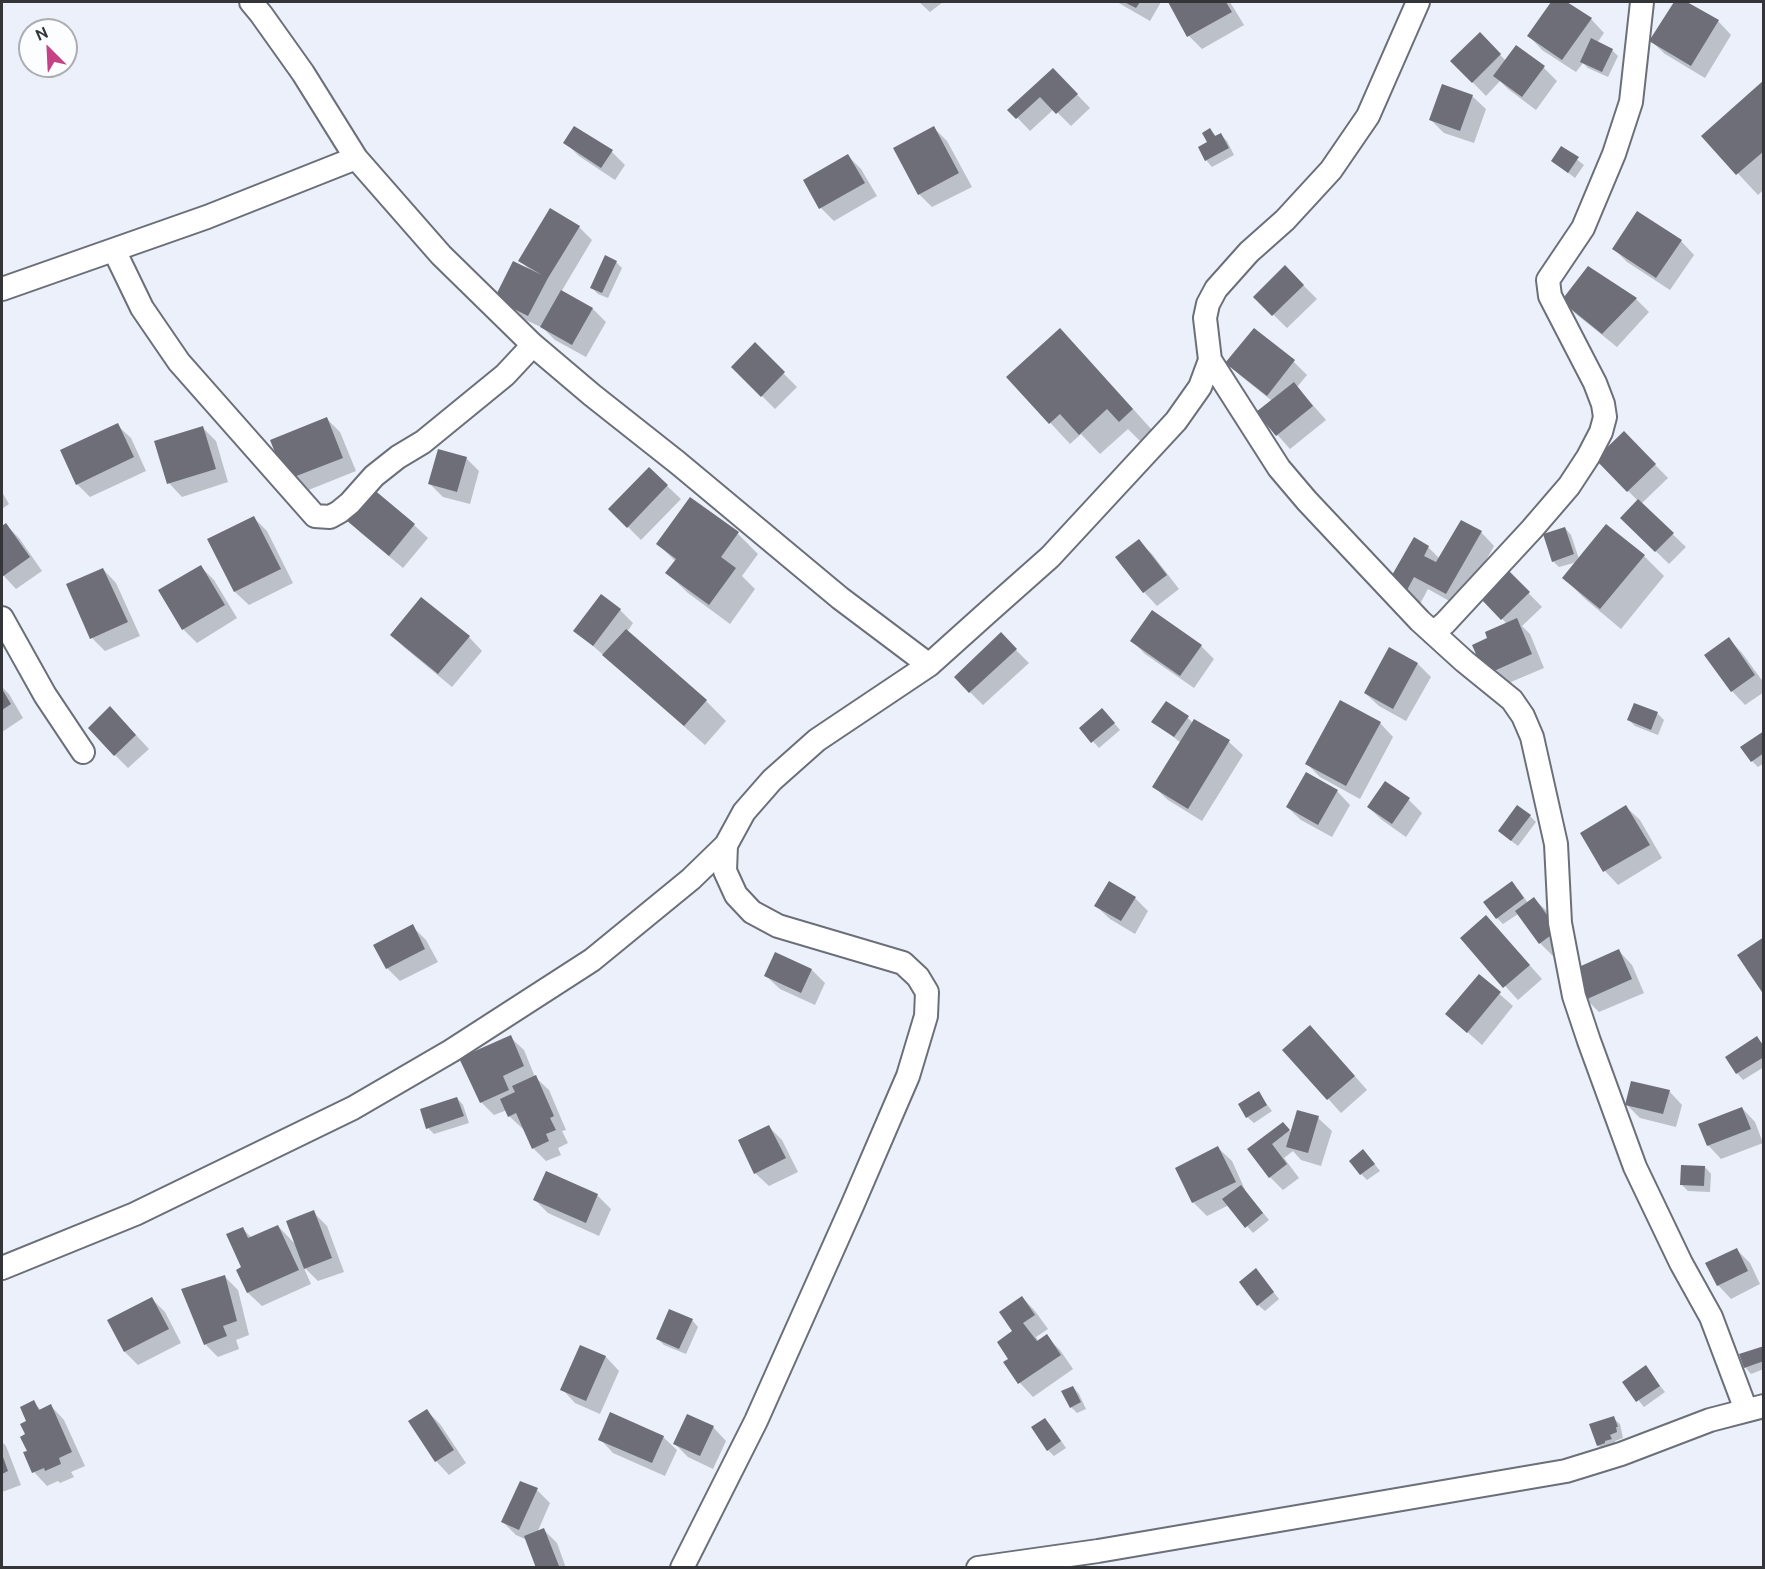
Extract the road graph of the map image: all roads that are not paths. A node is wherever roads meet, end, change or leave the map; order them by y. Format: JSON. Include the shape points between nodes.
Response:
{"nodes":[{"id":1,"x":251,"y":2,"type":"edge"},
{"id":2,"x":1418,"y":2,"type":"edge"},
{"id":3,"x":1642,"y":2,"type":"edge"},
{"id":4,"x":356,"y":158,"type":"junction"},
{"id":5,"x":114,"y":250,"type":"junction"},
{"id":6,"x":2,"y":289,"type":"edge"},
{"id":7,"x":533,"y":345,"type":"junction"},
{"id":8,"x":1210,"y":360,"type":"junction"},
{"id":9,"x":2,"y":618,"type":"edge"},
{"id":10,"x":1433,"y":633,"type":"junction"},
{"id":11,"x":929,"y":664,"type":"junction"},
{"id":12,"x":83,"y":752,"type":"dead end"},
{"id":13,"x":726,"y":845,"type":"junction"},
{"id":14,"x":2,"y":1268,"type":"edge"},
{"id":15,"x":1755,"y":1408,"type":"edge"},
{"id":16,"x":682,"y":1568,"type":"edge"},
{"id":17,"x":978,"y":1568,"type":"edge"}],
"edges":[{"from":1,"to":4,"type":"street","via":[[303,73]]},
{"from":2,"to":8,"type":"street","via":[[1368,116],[1331,170],[1216,290],[1205,318]]},
{"from":3,"to":10,"type":"street","via":[[1631,102],[1614,154],[1583,228],[1548,280],[1550,296],[1599,393],[1605,417],[1601,432],[1569,486]]},
{"from":4,"to":5,"type":"street"},
{"from":4,"to":7,"type":"street","via":[[441,255]]},
{"from":5,"to":6,"type":"street"},
{"from":5,"to":7,"type":"street","via":[[142,308],[178,362],[315,516],[330,517],[339,512],[374,476],[505,375]]},
{"from":7,"to":11,"type":"street","via":[[840,598]]},
{"from":8,"to":10,"type":"street","via":[[1279,468]]},
{"from":8,"to":11,"type":"street","via":[[1200,387],[1176,421],[1050,556]]},
{"from":9,"to":12,"type":"street","via":[[45,695]]},
{"from":10,"to":15,"type":"street","via":[[1512,700],[1532,737],[1556,844],[1560,922],[1574,996],[1588,1041],[1635,1167]]},
{"from":11,"to":13,"type":"street","via":[[817,740],[772,780],[744,812]]},
{"from":13,"to":14,"type":"street","via":[[691,879],[592,960],[363,1103],[135,1214]]},
{"from":13,"to":16,"type":"street","via":[[725,871],[736,895],[752,912],[778,926],[903,963],[927,992],[926,1016],[908,1076],[852,1206],[756,1421]]},
{"from":15,"to":17,"type":"street","via":[[1566,1471]]}]}
